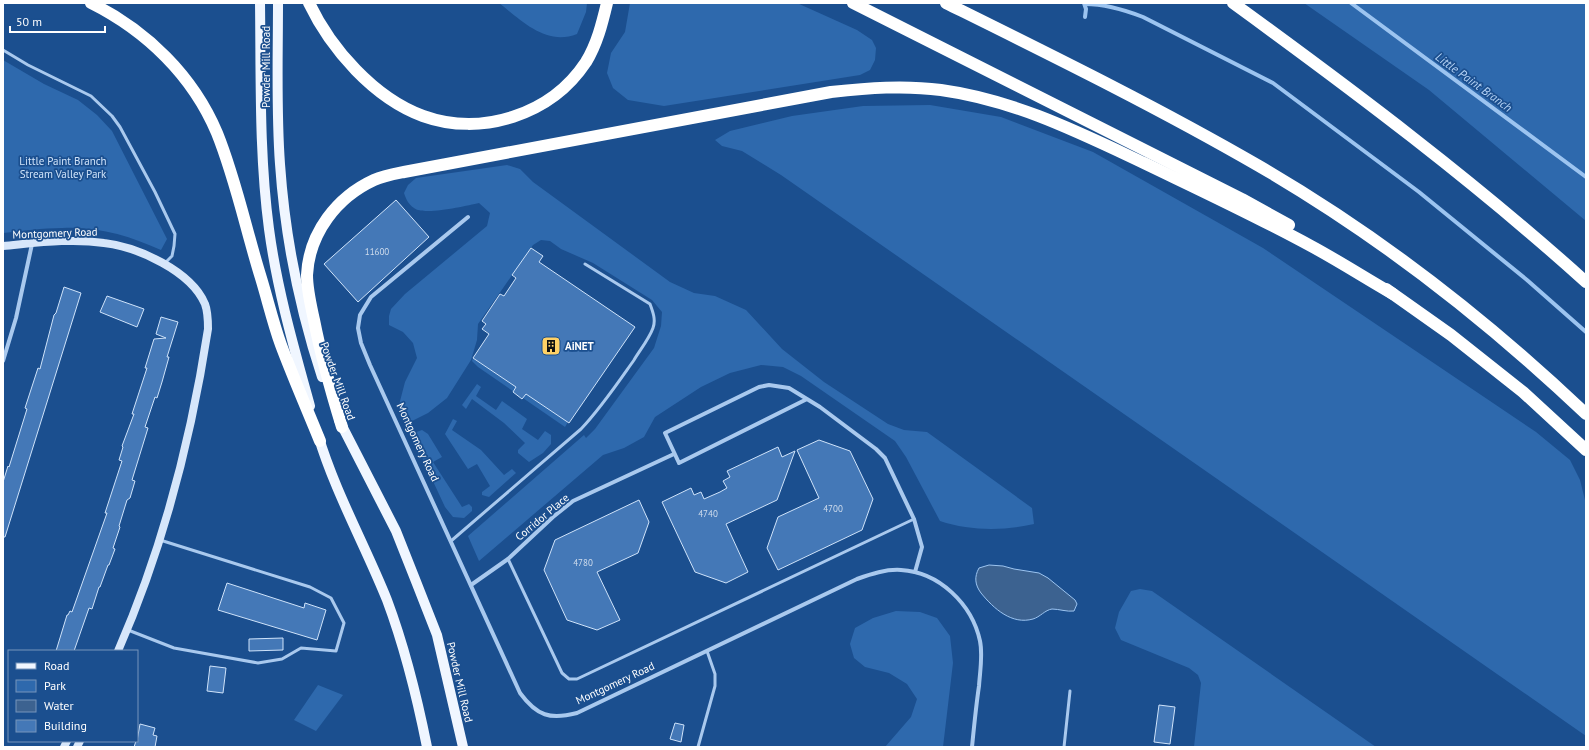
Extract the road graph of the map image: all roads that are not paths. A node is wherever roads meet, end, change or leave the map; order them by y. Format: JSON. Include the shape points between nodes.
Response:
{"nodes":[{"id":1,"x":91,"y":3,"type":"edge"},
{"id":2,"x":260,"y":3,"type":"edge"},
{"id":3,"x":278,"y":3,"type":"edge"},
{"id":4,"x":310,"y":3,"type":"edge"},
{"id":5,"x":607,"y":3,"type":"edge"},
{"id":6,"x":853,"y":3,"type":"edge"},
{"id":7,"x":946,"y":3,"type":"edge"},
{"id":8,"x":1233,"y":3,"type":"edge"},
{"id":9,"x":3,"y":50,"type":"edge"},
{"id":10,"x":468,"y":217,"type":"dead end"},
{"id":11,"x":32,"y":243,"type":"junction"},
{"id":12,"x":3,"y":246,"type":"edge"},
{"id":13,"x":164,"y":264,"type":"junction"},
{"id":14,"x":585,"y":264,"type":"dead end"},
{"id":15,"x":1586,"y":282,"type":"edge"},
{"id":16,"x":1393,"y":294,"type":"junction"},
{"id":17,"x":3,"y":362,"type":"edge"},
{"id":18,"x":807,"y":400,"type":"junction"},
{"id":19,"x":1586,"y":414,"type":"edge"},
{"id":20,"x":342,"y":426,"type":"junction"},
{"id":21,"x":320,"y":441,"type":"junction"},
{"id":22,"x":1586,"y":450,"type":"edge"},
{"id":23,"x":674,"y":454,"type":"junction"},
{"id":24,"x":914,"y":518,"type":"junction"},
{"id":25,"x":160,"y":540,"type":"junction"},
{"id":26,"x":451,"y":541,"type":"junction"},
{"id":27,"x":508,"y":559,"type":"junction"},
{"id":28,"x":915,"y":572,"type":"junction"},
{"id":29,"x":471,"y":585,"type":"junction"},
{"id":30,"x":127,"y":630,"type":"junction"},
{"id":31,"x":118,"y":650,"type":"edge"},
{"id":32,"x":707,"y":651,"type":"junction"},
{"id":33,"x":1070,"y":691,"type":"dead end"},
{"id":34,"x":427,"y":747,"type":"edge"},
{"id":35,"x":463,"y":747,"type":"edge"},
{"id":36,"x":698,"y":747,"type":"edge"},
{"id":37,"x":972,"y":747,"type":"edge"},
{"id":38,"x":1064,"y":747,"type":"edge"}],
"edges":[{"from":1,"to":21,"type":"highway","via":[[145,37],[179,70],[200,100],[217,133],[281,344]]},
{"from":2,"to":21,"type":"main road","name":"Powder Mill Road","via":[[262,164],[269,230],[288,326]]},
{"from":3,"to":20,"type":"main road","name":"Powder Mill Road","via":[[280,163],[286,226],[296,285],[309,337],[324,384]]},
{"from":4,"to":5,"type":"highway","via":[[337,48],[364,79],[393,101],[422,116],[452,123],[483,123],[513,118],[542,105],[567,84],[586,62],[600,33]]},
{"from":6,"to":16,"type":"highway","via":[[1242,199],[1316,241]]},
{"from":7,"to":19,"type":"highway","via":[[1181,122],[1261,167],[1412,267],[1542,372]]},
{"from":8,"to":15,"type":"highway","via":[[1395,123],[1542,242]]},
{"from":9,"to":13,"type":"lane","via":[[91,96],[112,116],[155,192],[175,234],[172,256]]},
{"from":10,"to":26,"type":"street","name":"Montgomery Road","via":[[371,297],[360,315],[358,328],[370,365]]},
{"from":11,"to":12,"type":"street","name":"Montgomery Road"},
{"from":11,"to":13,"type":"street","name":"Montgomery Road","via":[[105,243],[128,248]]},
{"from":11,"to":17,"type":"street","via":[[16,318]]},
{"from":13,"to":25,"type":"street","name":"Montgomery Road","via":[[188,282],[201,297],[208,315],[208,329],[182,460]]},
{"from":14,"to":26,"type":"lane","via":[[650,304],[654,316],[653,328],[592,418]]},
{"from":16,"to":20,"type":"highway","via":[[1312,246],[1238,207],[1063,125],[1018,107],[971,95],[933,89],[901,87],[831,92],[404,172],[375,180],[354,192],[336,206],[319,229],[311,251],[307,275],[321,356]]},
{"from":16,"to":22,"type":"highway","via":[[1451,335],[1523,392]]},
{"from":18,"to":23,"type":"street","via":[[679,463]]},
{"from":18,"to":23,"type":"street","via":[[780,385],[769,384],[759,387],[665,433]]},
{"from":18,"to":24,"type":"street","via":[[820,407],[885,458]]},
{"from":20,"to":35,"type":"main road","name":"Powder Mill Road","via":[[396,531],[437,635]]},
{"from":21,"to":34,"type":"main road","name":"Powder Mill Road","via":[[387,600],[418,701]]},
{"from":23,"to":27,"type":"street","name":"Corridor Place","via":[[573,501]]},
{"from":24,"to":27,"type":"lane","via":[[577,679],[569,680],[562,673]]},
{"from":24,"to":28,"type":"street","via":[[922,546]]},
{"from":25,"to":30,"type":"street"},
{"from":25,"to":30,"type":"lane","via":[[310,587],[331,598],[344,623],[336,651],[301,648],[282,659],[258,663],[174,648]]},
{"from":26,"to":29,"type":"street","name":"Montgomery Road"},
{"from":27,"to":29,"type":"street","name":"Corridor Place"},
{"from":28,"to":32,"type":"street","name":"Montgomery Road","via":[[887,571],[857,579]]},
{"from":28,"to":37,"type":"street","name":"Montgomery Road","via":[[935,580],[951,591],[965,606],[978,634],[981,660]]},
{"from":29,"to":32,"type":"street","name":"Montgomery Road","via":[[520,693],[541,713],[554,717],[578,713]]},
{"from":30,"to":31,"type":"street"},
{"from":32,"to":36,"type":"lane","via":[[715,674],[715,686]]},
{"from":33,"to":38,"type":"lane"}]}
